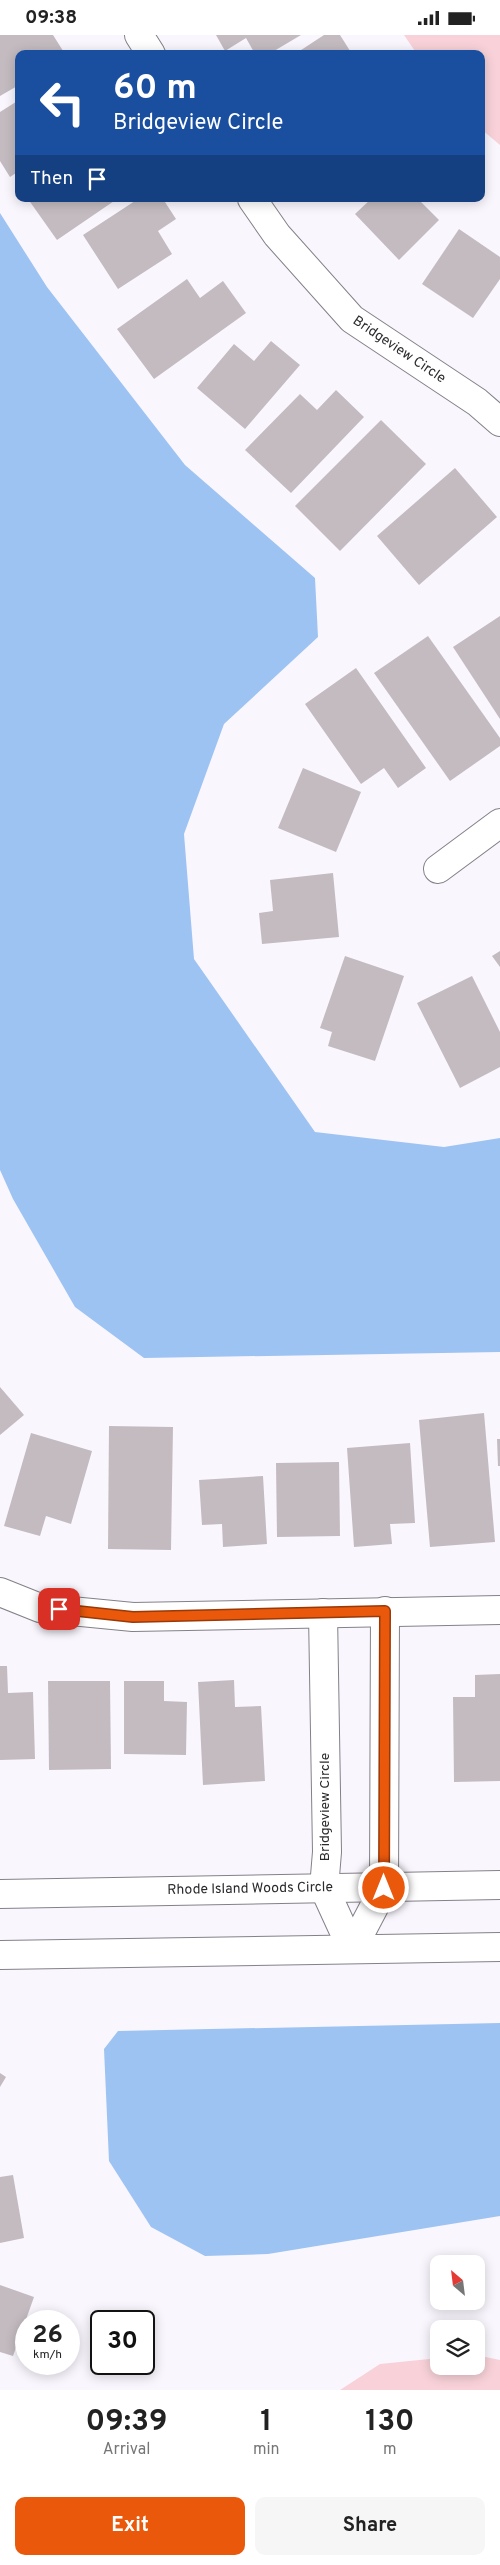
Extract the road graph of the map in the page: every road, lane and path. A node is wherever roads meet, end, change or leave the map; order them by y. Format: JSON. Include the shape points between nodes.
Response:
{"nodes":[{"id":1,"x":138,"y":35,"type":"edge"},
{"id":2,"x":149,"y":50,"type":"edge"},
{"id":3,"x":254,"y":202,"type":"edge"},
{"id":4,"x":500,"y":421,"type":"edge"},
{"id":5,"x":500,"y":823,"type":"edge"},
{"id":6,"x":438,"y":869,"type":"dead end"},
{"id":7,"x":0,"y":1592,"type":"edge"},
{"id":8,"x":500,"y":1610,"type":"edge"},
{"id":9,"x":385,"y":1611,"type":"junction"},
{"id":10,"x":323,"y":1613,"type":"junction"},
{"id":11,"x":500,"y":1885,"type":"edge"},
{"id":12,"x":324,"y":1888,"type":"junction"},
{"id":13,"x":384,"y":1888,"type":"junction"},
{"id":14,"x":0,"y":1894,"type":"edge"},
{"id":15,"x":500,"y":1947,"type":"edge"},
{"id":16,"x":352,"y":1949,"type":"junction"},
{"id":17,"x":0,"y":1955,"type":"edge"}],
"edges":[{"from":1,"to":2,"type":"street"},
{"from":3,"to":4,"type":"street","name":"Bridgeview Circle","via":[[277,235],[352,319],[477,402]]},
{"from":5,"to":6,"type":"street"},
{"from":7,"to":10,"type":"street","via":[[40,1608],[133,1617]]},
{"from":8,"to":9,"type":"street"},
{"from":9,"to":10,"type":"street"},
{"from":9,"to":13,"type":"street"},
{"from":10,"to":12,"type":"street","name":"Bridgeview Circle","via":[[327,1852]]},
{"from":11,"to":13,"type":"street","name":"Rhode Island Woods Circle"},
{"from":12,"to":13,"type":"street","name":"Rhode Island Woods Circle"},
{"from":12,"to":14,"type":"street","name":"Rhode Island Woods Circle"},
{"from":12,"to":16,"type":"street","name":"Bridgeview Circle"},
{"from":13,"to":16,"type":"street"},
{"from":15,"to":16,"type":"street"},
{"from":16,"to":17,"type":"street"}]}
